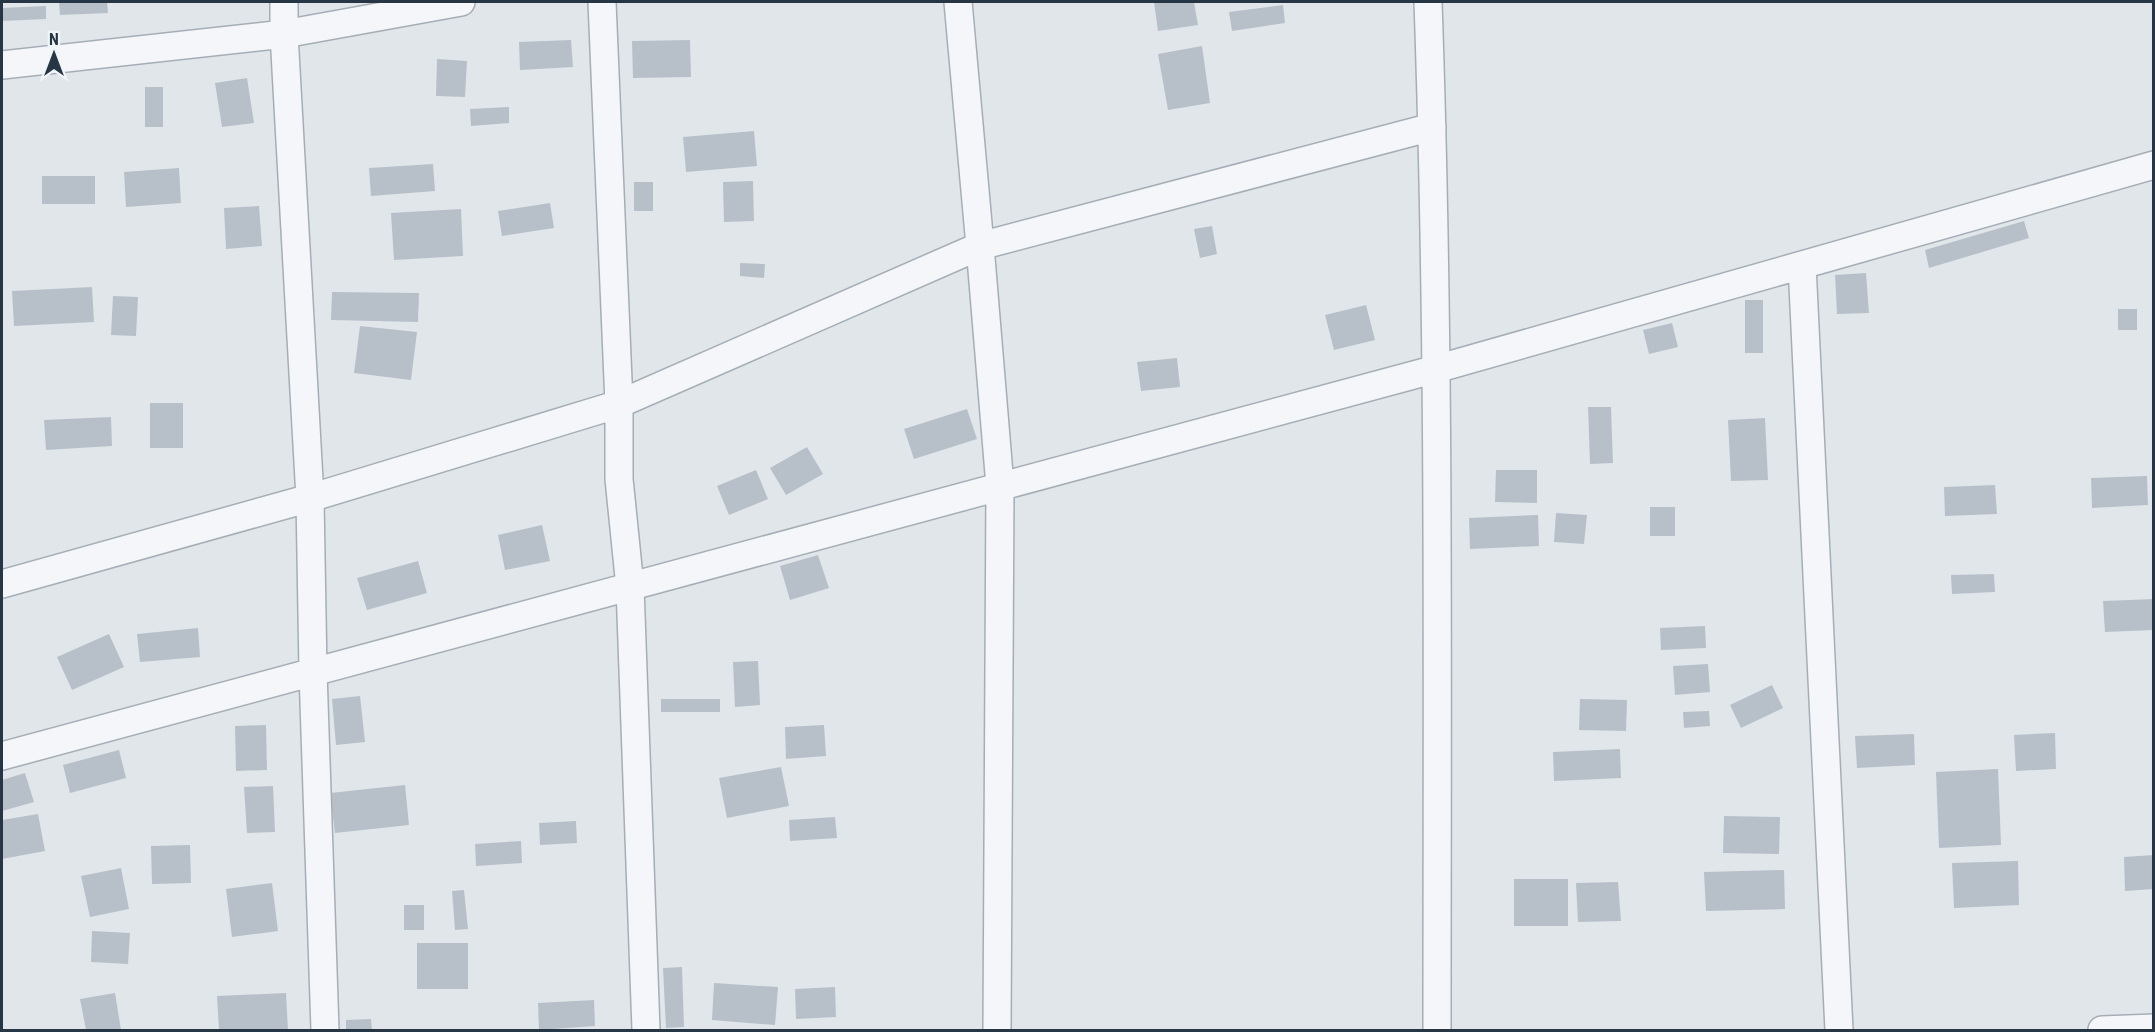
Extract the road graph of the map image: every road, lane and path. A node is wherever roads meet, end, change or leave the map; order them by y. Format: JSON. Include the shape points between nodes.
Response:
{"nodes":[{"id":1,"x":284,"y":2,"type":"edge"},
{"id":2,"x":461,"y":2,"type":"edge"},
{"id":3,"x":602,"y":2,"type":"edge"},
{"id":4,"x":958,"y":2,"type":"edge"},
{"id":5,"x":1428,"y":2,"type":"edge"},
{"id":6,"x":284,"y":34,"type":"junction"},
{"id":7,"x":2,"y":65,"type":"edge"},
{"id":8,"x":1432,"y":127,"type":"junction"},
{"id":9,"x":2154,"y":165,"type":"edge"},
{"id":10,"x":981,"y":246,"type":"junction"},
{"id":11,"x":1802,"y":265,"type":"junction"},
{"id":12,"x":1436,"y":369,"type":"junction"},
{"id":13,"x":619,"y":404,"type":"junction"},
{"id":14,"x":1000,"y":486,"type":"junction"},
{"id":15,"x":310,"y":498,"type":"junction"},
{"id":16,"x":2,"y":585,"type":"edge"},
{"id":17,"x":630,"y":586,"type":"junction"},
{"id":18,"x":313,"y":672,"type":"junction"},
{"id":19,"x":2,"y":756,"type":"edge"},
{"id":20,"x":2154,"y":1028,"type":"edge"},
{"id":21,"x":325,"y":1030,"type":"edge"},
{"id":22,"x":646,"y":1030,"type":"edge"},
{"id":23,"x":997,"y":1030,"type":"edge"},
{"id":24,"x":1437,"y":1030,"type":"edge"},
{"id":25,"x":1839,"y":1030,"type":"edge"},
{"id":26,"x":2102,"y":1030,"type":"edge"}],
"edges":[{"from":1,"to":6,"type":"street"},
{"from":2,"to":6,"type":"street"},
{"from":3,"to":13,"type":"street"},
{"from":4,"to":10,"type":"street"},
{"from":5,"to":8,"type":"street"},
{"from":6,"to":7,"type":"street"},
{"from":6,"to":15,"type":"street"},
{"from":8,"to":10,"type":"street"},
{"from":8,"to":12,"type":"street"},
{"from":9,"to":11,"type":"street"},
{"from":10,"to":13,"type":"street"},
{"from":10,"to":14,"type":"street"},
{"from":11,"to":12,"type":"street"},
{"from":11,"to":25,"type":"street"},
{"from":12,"to":14,"type":"street"},
{"from":12,"to":24,"type":"street"},
{"from":13,"to":15,"type":"street"},
{"from":13,"to":17,"type":"street","via":[[619,479]]},
{"from":14,"to":17,"type":"street"},
{"from":14,"to":23,"type":"street"},
{"from":15,"to":16,"type":"street"},
{"from":15,"to":18,"type":"street"},
{"from":17,"to":18,"type":"street"},
{"from":17,"to":22,"type":"street"},
{"from":18,"to":19,"type":"street"},
{"from":18,"to":21,"type":"street"},
{"from":20,"to":26,"type":"street"}]}
